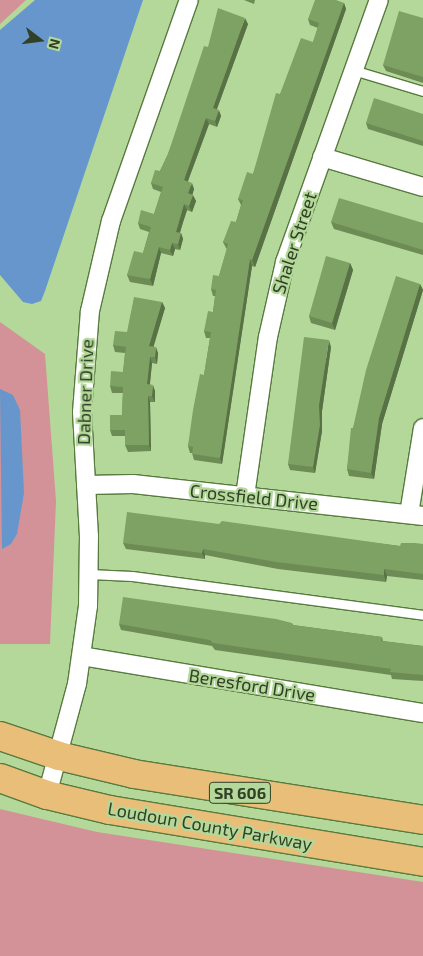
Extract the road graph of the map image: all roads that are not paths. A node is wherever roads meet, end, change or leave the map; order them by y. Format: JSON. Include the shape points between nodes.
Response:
{"nodes":[{"id":1,"x":189,"y":0,"type":"edge"},
{"id":2,"x":379,"y":0,"type":"edge"},
{"id":3,"x":353,"y":70,"type":"junction"},
{"id":4,"x":423,"y":91,"type":"edge"},
{"id":5,"x":322,"y":156,"type":"junction"},
{"id":6,"x":423,"y":187,"type":"edge"},
{"id":7,"x":423,"y":428,"type":"edge"},
{"id":8,"x":86,"y":485,"type":"junction"},
{"id":9,"x":245,"y":496,"type":"junction"},
{"id":10,"x":416,"y":515,"type":"edge"},
{"id":11,"x":89,"y":574,"type":"junction"},
{"id":12,"x":423,"y":615,"type":"edge"},
{"id":13,"x":82,"y":656,"type":"junction"},
{"id":14,"x":423,"y":713,"type":"edge"},
{"id":15,"x":0,"y":736,"type":"edge"},
{"id":16,"x":59,"y":756,"type":"junction"},
{"id":17,"x":0,"y":778,"type":"edge"},
{"id":18,"x":47,"y":795,"type":"junction"},
{"id":19,"x":423,"y":820,"type":"edge"},
{"id":20,"x":423,"y":862,"type":"edge"}],
"edges":[{"from":1,"to":8,"type":"street","name":"Dabner Drive","via":[[111,221],[97,273],[84,366],[82,412]]},
{"from":2,"to":3,"type":"street","name":"Shaler Street"},
{"from":3,"to":4,"type":"lane"},
{"from":3,"to":5,"type":"street","name":"Shaler Street"},
{"from":5,"to":6,"type":"street"},
{"from":5,"to":9,"type":"street","name":"Shaler Street","via":[[275,302]]},
{"from":7,"to":10,"type":"street"},
{"from":8,"to":9,"type":"street","name":"Crossfield Drive","via":[[133,484]]},
{"from":8,"to":11,"type":"street","name":"Dabner Drive"},
{"from":9,"to":10,"type":"street","name":"Crossfield Drive"},
{"from":11,"to":12,"type":"lane","via":[[132,576]]},
{"from":11,"to":13,"type":"street","name":"Dabner Drive"},
{"from":13,"to":14,"type":"street","name":"Beresford Drive"},
{"from":13,"to":16,"type":"street","name":"Dabner Drive"},
{"from":15,"to":16,"type":"main road","number":"SR 606"},
{"from":16,"to":18,"type":"street","name":"Dabner Drive"},
{"from":16,"to":19,"type":"main road","number":"SR 606","via":[[241,793]]},
{"from":17,"to":18,"type":"main road","name":"Loudoun County Parkway","number":"SR 606"},
{"from":18,"to":20,"type":"main road","name":"Loudoun County Parkway","number":"SR 606","via":[[211,829]]}]}
